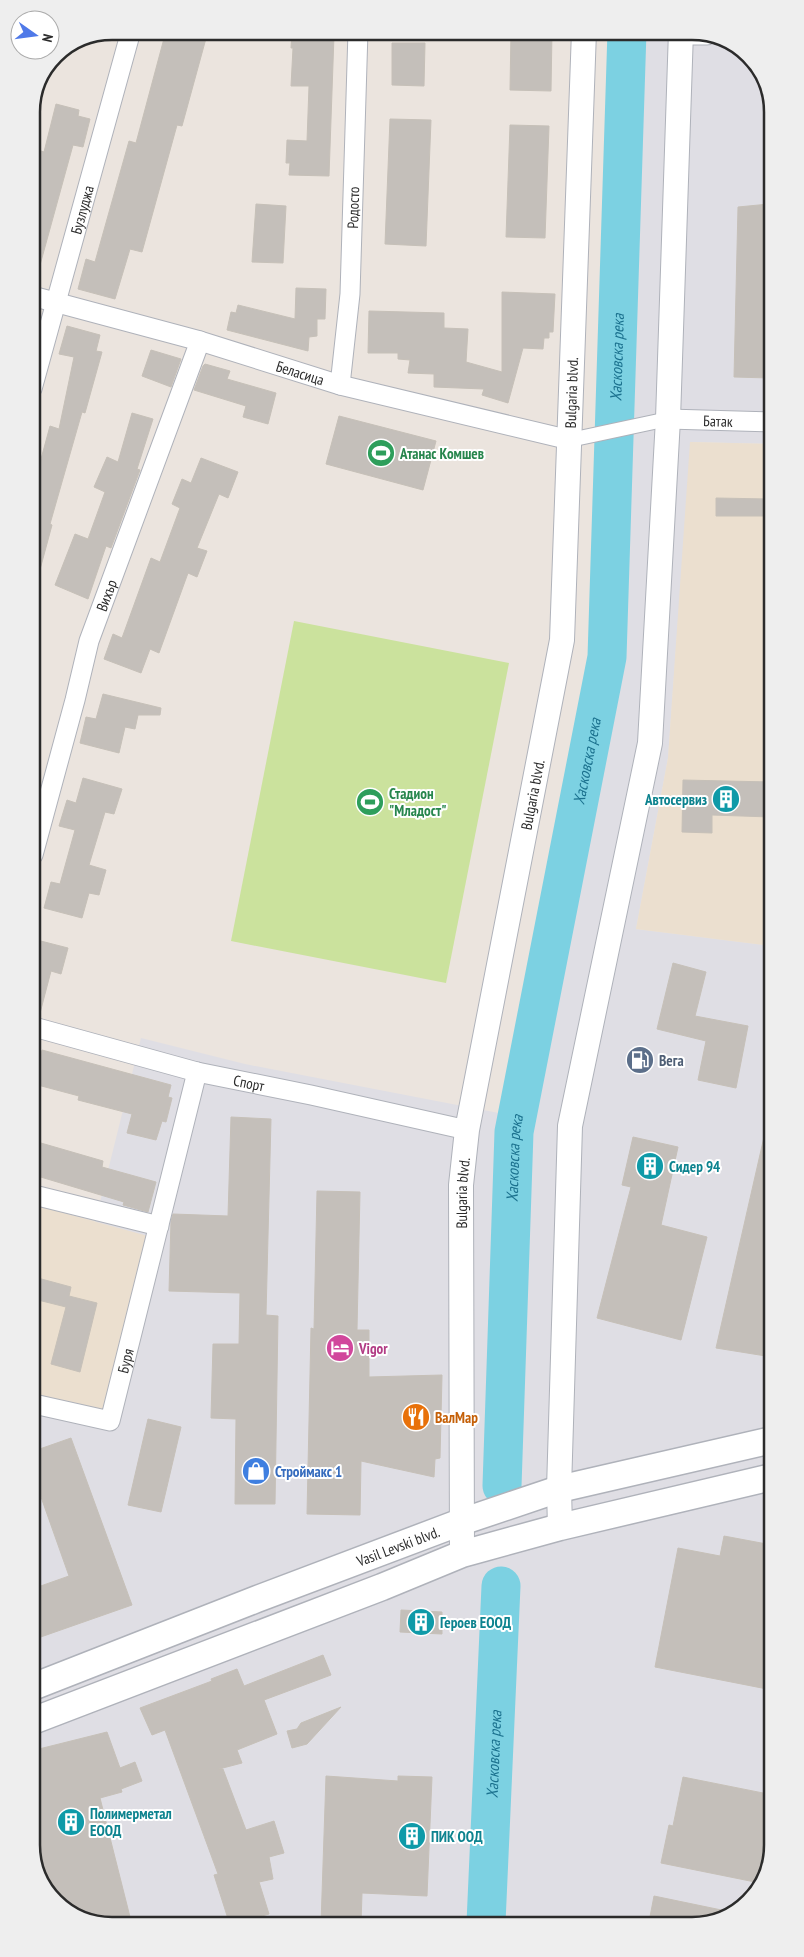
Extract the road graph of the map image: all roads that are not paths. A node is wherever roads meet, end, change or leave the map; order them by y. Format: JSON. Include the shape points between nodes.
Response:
{"nodes":[{"id":1,"x":129,"y":40,"type":"edge"},
{"id":2,"x":358,"y":40,"type":"edge"},
{"id":3,"x":584,"y":40,"type":"edge"},
{"id":4,"x":681,"y":40,"type":"edge"},
{"id":5,"x":40,"y":298,"type":"edge"},
{"id":6,"x":56,"y":302,"type":"junction"},
{"id":7,"x":200,"y":341,"type":"junction"},
{"id":8,"x":40,"y":359,"type":"edge"},
{"id":9,"x":340,"y":385,"type":"junction"},
{"id":10,"x":668,"y":420,"type":"junction"},
{"id":11,"x":764,"y":422,"type":"edge"},
{"id":12,"x":570,"y":440,"type":"junction"},
{"id":13,"x":40,"y":829,"type":"edge"},
{"id":14,"x":40,"y":1029,"type":"edge"},
{"id":15,"x":197,"y":1072,"type":"junction"},
{"id":16,"x":467,"y":1130,"type":"junction"},
{"id":17,"x":40,"y":1196,"type":"edge"},
{"id":18,"x":159,"y":1226,"type":"junction"},
{"id":19,"x":40,"y":1405,"type":"edge"},
{"id":20,"x":764,"y":1442,"type":"edge"},
{"id":21,"x":764,"y":1478,"type":"edge"},
{"id":22,"x":559,"y":1489,"type":"junction"},
{"id":23,"x":461,"y":1522,"type":"junction"},
{"id":24,"x":560,"y":1527,"type":"junction"},
{"id":25,"x":462,"y":1554,"type":"junction"},
{"id":26,"x":40,"y":1684,"type":"edge"},
{"id":27,"x":40,"y":1718,"type":"edge"}],
"edges":[{"from":1,"to":6,"type":"street","name":"Бузлуджа"},
{"from":2,"to":9,"type":"street","name":"Родосто","via":[[350,294]]},
{"from":3,"to":12,"type":"street","name":"Bulgaria blvd."},
{"from":4,"to":10,"type":"street"},
{"from":5,"to":6,"type":"street","name":"Беласица"},
{"from":6,"to":7,"type":"street","name":"Беласица"},
{"from":6,"to":8,"type":"street","name":"Бузлуджа"},
{"from":7,"to":9,"type":"street","name":"Беласица"},
{"from":7,"to":13,"type":"street","name":"Вихър","via":[[89,640]]},
{"from":9,"to":12,"type":"street","name":"Беласица"},
{"from":10,"to":11,"type":"street","name":"Батак"},
{"from":10,"to":12,"type":"street"},
{"from":10,"to":22,"type":"street","via":[[650,743],[570,1126]]},
{"from":12,"to":16,"type":"street","name":"Bulgaria blvd.","via":[[562,640]]},
{"from":14,"to":15,"type":"street","name":"Спорт"},
{"from":15,"to":16,"type":"street","name":"Спорт"},
{"from":15,"to":18,"type":"street","name":"Буря"},
{"from":16,"to":23,"type":"street","name":"Bulgaria blvd.","via":[[461,1185]]},
{"from":17,"to":18,"type":"street"},
{"from":18,"to":19,"type":"street","name":"Буря","via":[[110,1421]]},
{"from":20,"to":22,"type":"main road","name":"Vasil Levski blvd."},
{"from":21,"to":24,"type":"main road","name":"Vasil Levski blvd."},
{"from":22,"to":23,"type":"main road","name":"Vasil Levski blvd."},
{"from":22,"to":24,"type":"street"},
{"from":23,"to":25,"type":"street","name":"Bulgaria blvd."},
{"from":23,"to":26,"type":"main road","name":"Vasil Levski blvd."},
{"from":24,"to":25,"type":"main road","name":"Vasil Levski blvd."},
{"from":25,"to":27,"type":"main road","name":"Vasil Levski blvd."}]}
